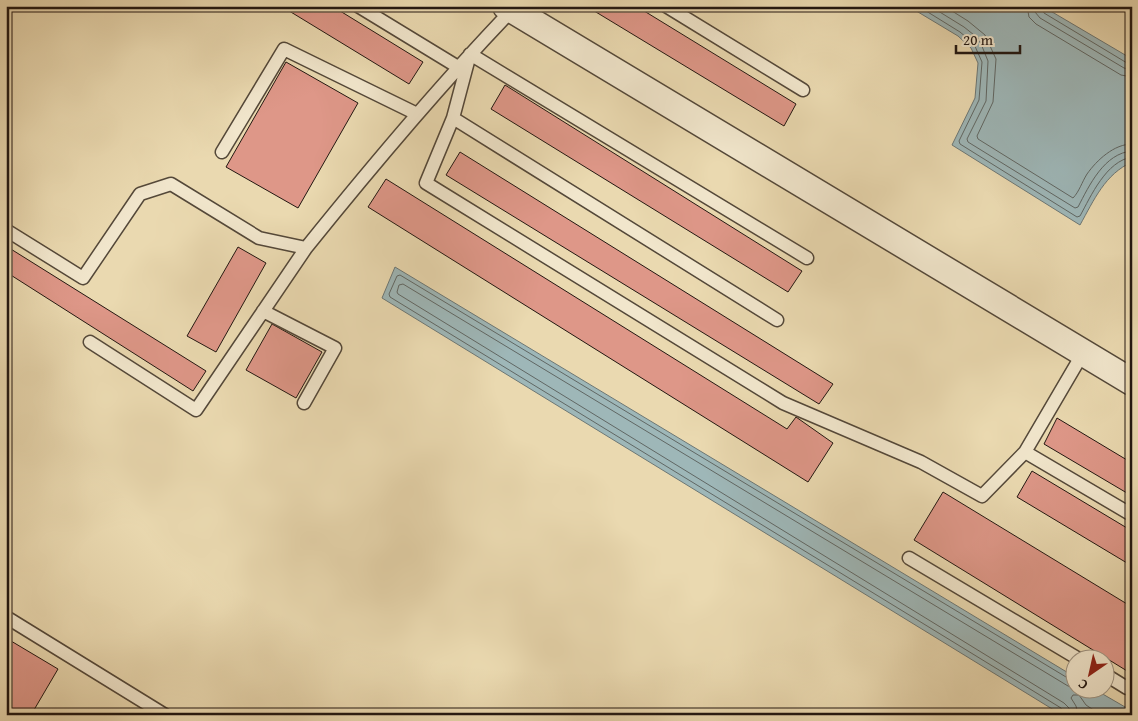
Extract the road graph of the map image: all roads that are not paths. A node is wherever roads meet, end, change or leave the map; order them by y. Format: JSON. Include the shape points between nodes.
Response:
{"nodes":[{"id":1,"x":358,"y":6,"type":"edge"},
{"id":2,"x":666,"y":6,"type":"edge"},
{"id":3,"x":509,"y":8,"type":"edge"},
{"id":4,"x":470,"y":54,"type":"junction"},
{"id":5,"x":458,"y":67,"type":"junction"},
{"id":6,"x":803,"y":90,"type":"dead end"},
{"id":7,"x":417,"y":114,"type":"junction"},
{"id":8,"x":453,"y":118,"type":"junction"},
{"id":9,"x":222,"y":152,"type":"dead end"},
{"id":10,"x":6,"y":230,"type":"edge"},
{"id":11,"x":306,"y":248,"type":"junction"},
{"id":12,"x":807,"y":258,"type":"dead end"},
{"id":13,"x":263,"y":310,"type":"junction"},
{"id":14,"x":777,"y":320,"type":"dead end"},
{"id":15,"x":90,"y":342,"type":"dead end"},
{"id":16,"x":1083,"y":354,"type":"junction"},
{"id":17,"x":1132,"y":382,"type":"edge"},
{"id":18,"x":304,"y":403,"type":"dead end"},
{"id":19,"x":1025,"y":452,"type":"junction"},
{"id":20,"x":1132,"y":515,"type":"edge"},
{"id":21,"x":909,"y":558,"type":"dead end"},
{"id":22,"x":6,"y":617,"type":"edge"},
{"id":23,"x":1066,"y":651,"type":"edge"},
{"id":24,"x":1116,"y":681,"type":"edge"},
{"id":25,"x":1132,"y":687,"type":"edge"},
{"id":26,"x":166,"y":715,"type":"edge"}],
"edges":[{"from":1,"to":5,"type":"lane"},
{"from":2,"to":6,"type":"lane"},
{"from":3,"to":4,"type":"lane"},
{"from":3,"to":16,"type":"street"},
{"from":4,"to":5,"type":"lane"},
{"from":4,"to":8,"type":"lane"},
{"from":4,"to":12,"type":"lane"},
{"from":5,"to":7,"type":"lane"},
{"from":7,"to":9,"type":"lane","via":[[284,48]]},
{"from":7,"to":11,"type":"lane"},
{"from":8,"to":14,"type":"lane"},
{"from":8,"to":19,"type":"lane","via":[[426,183],[783,402],[921,462],[982,496]]},
{"from":10,"to":11,"type":"lane","via":[[83,278],[140,194],[171,184],[259,238]]},
{"from":11,"to":13,"type":"lane"},
{"from":13,"to":15,"type":"lane","via":[[196,410]]},
{"from":13,"to":18,"type":"lane","via":[[334,348]]},
{"from":16,"to":17,"type":"street"},
{"from":16,"to":19,"type":"lane"},
{"from":19,"to":20,"type":"lane"},
{"from":21,"to":23,"type":"lane"},
{"from":22,"to":26,"type":"lane"},
{"from":24,"to":25,"type":"lane","via":[[1127,688]]}]}
